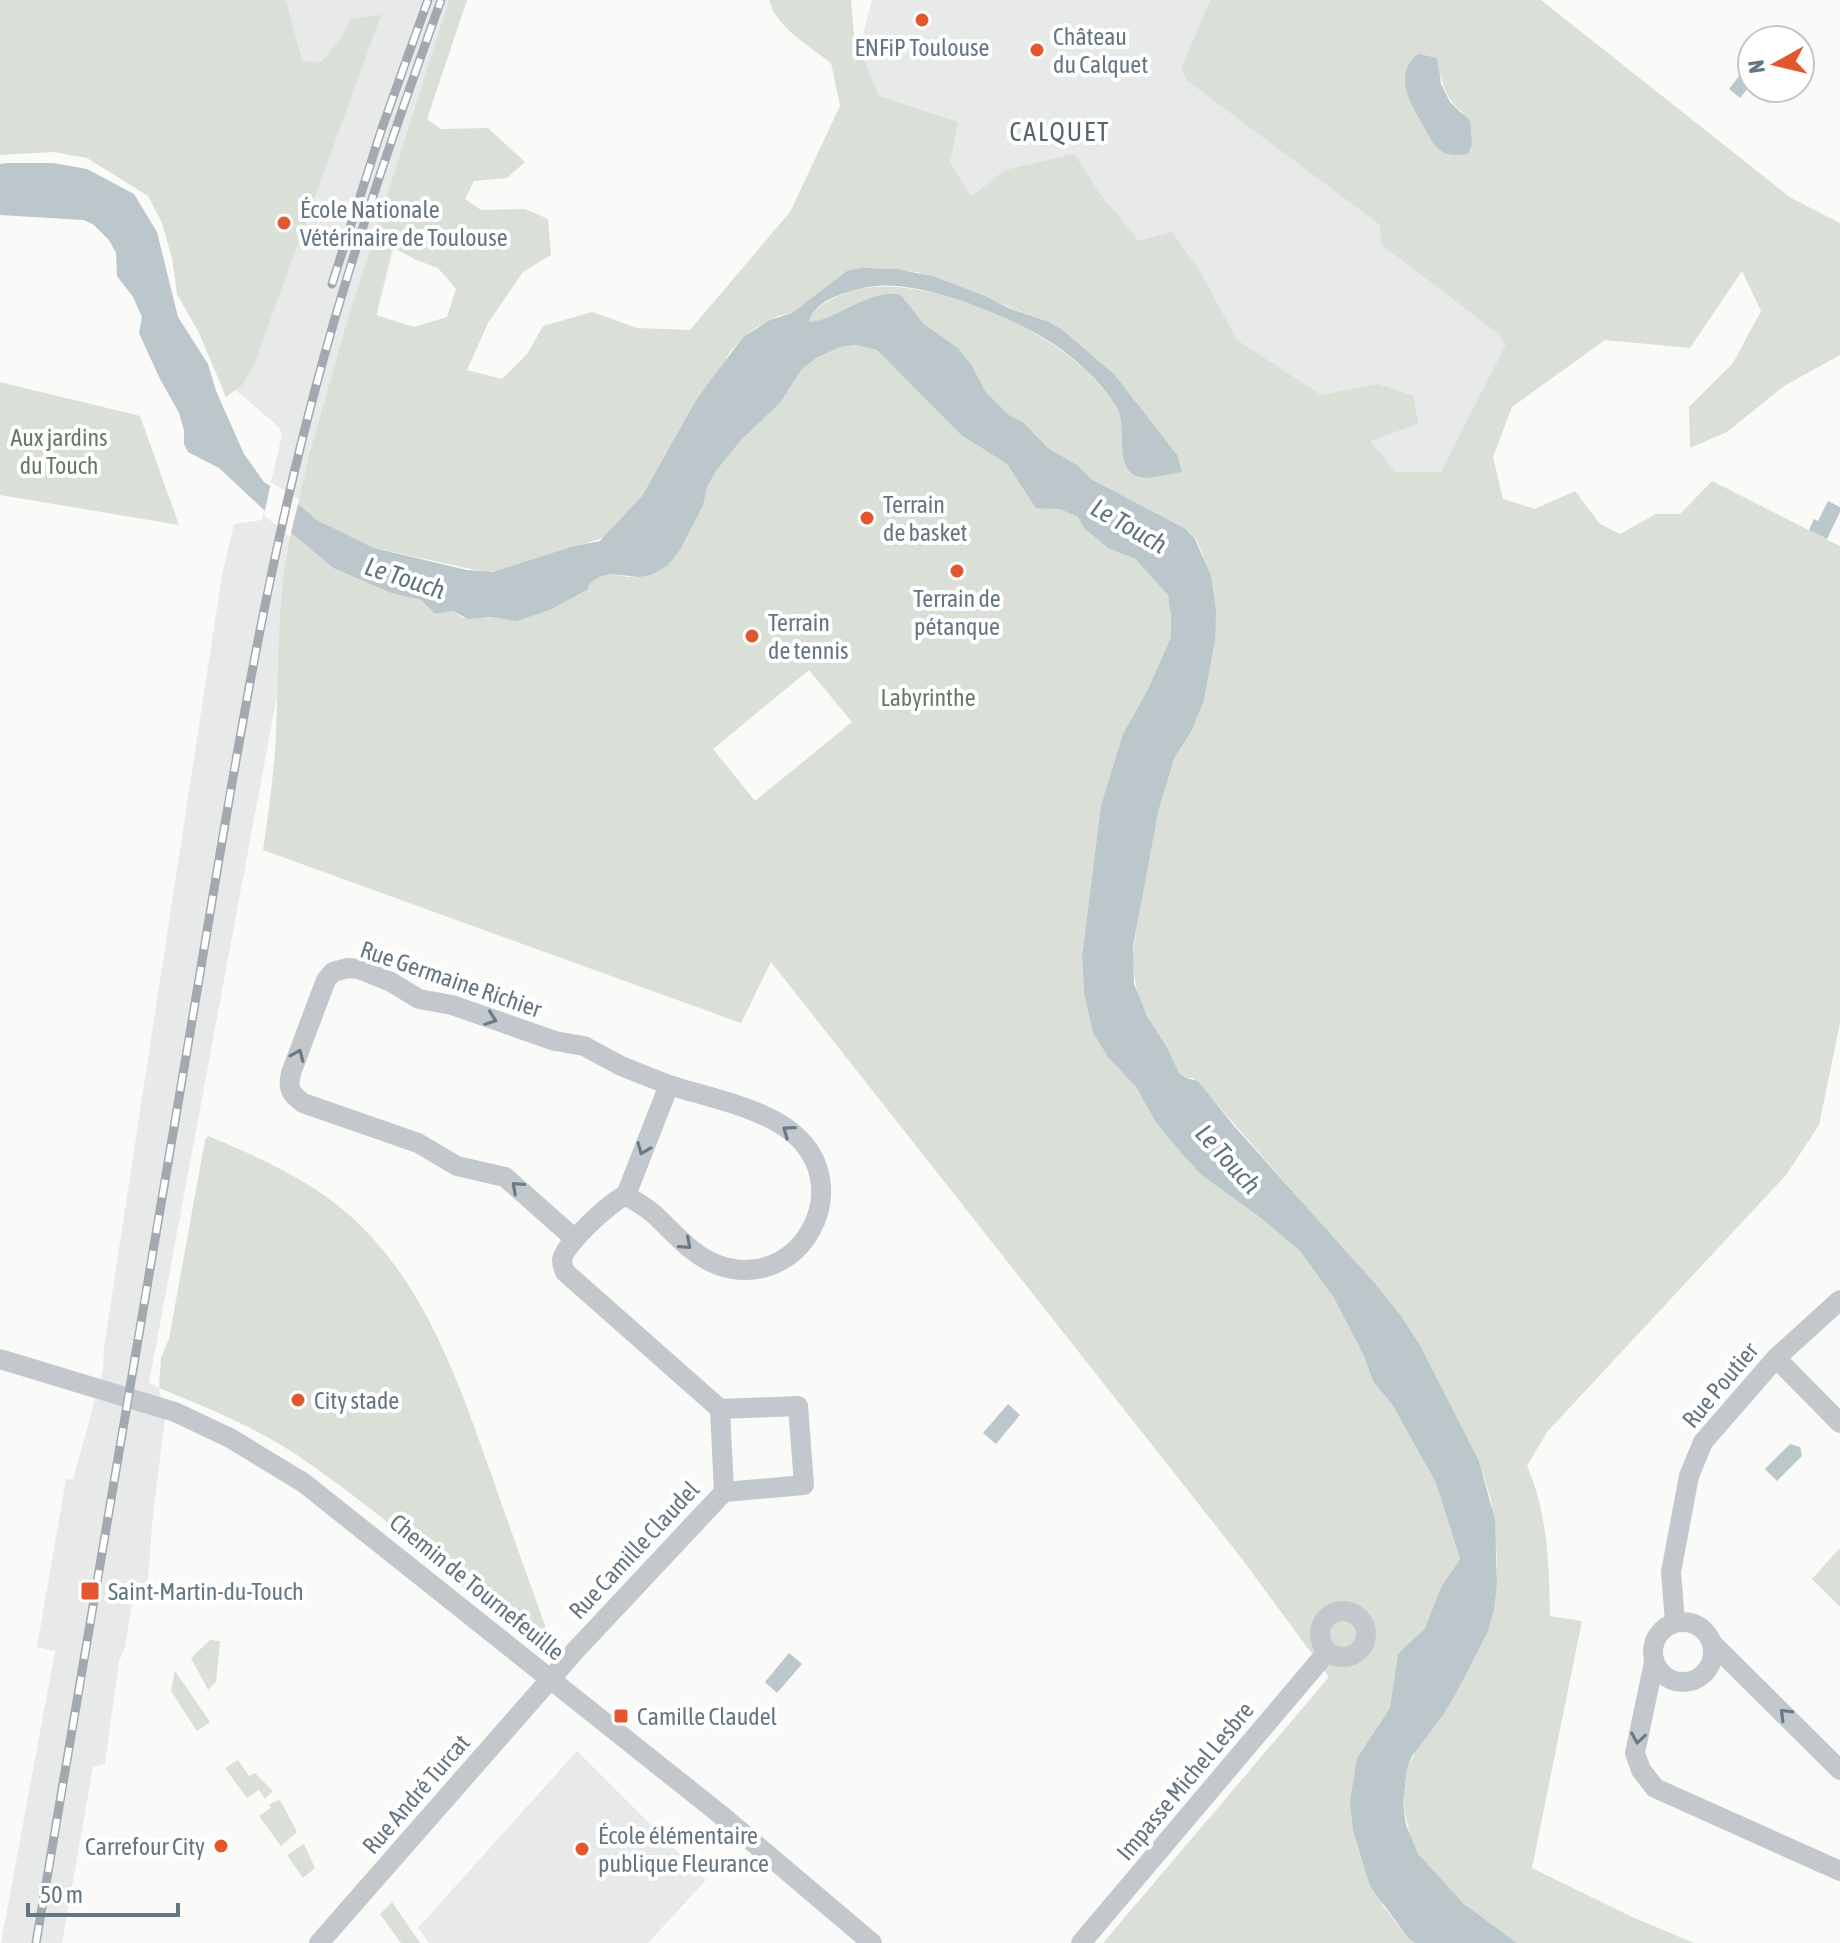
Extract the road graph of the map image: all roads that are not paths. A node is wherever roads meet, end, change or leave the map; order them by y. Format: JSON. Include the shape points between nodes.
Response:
{"nodes":[{"id":1,"x":669,"y":1085,"type":"junction"},
{"id":2,"x":626,"y":1195,"type":"junction"},
{"id":3,"x":575,"y":1239,"type":"junction"},
{"id":4,"x":1840,"y":1300,"type":"edge"},
{"id":5,"x":1776,"y":1358,"type":"junction"},
{"id":6,"x":0,"y":1359,"type":"edge"},
{"id":7,"x":720,"y":1409,"type":"junction"},
{"id":8,"x":1840,"y":1423,"type":"edge"},
{"id":9,"x":724,"y":1492,"type":"junction"},
{"id":10,"x":1675,"y":1622,"type":"junction"},
{"id":11,"x":1712,"y":1643,"type":"junction"},
{"id":12,"x":1327,"y":1652,"type":"dead end"},
{"id":13,"x":1654,"y":1662,"type":"junction"},
{"id":14,"x":551,"y":1680,"type":"junction"},
{"id":15,"x":1840,"y":1770,"type":"edge"},
{"id":16,"x":1840,"y":1871,"type":"edge"},
{"id":17,"x":319,"y":1943,"type":"edge"},
{"id":18,"x":872,"y":1943,"type":"edge"},
{"id":19,"x":1081,"y":1943,"type":"edge"}],
"edges":[{"from":1,"to":2,"type":"street","one_way":true},
{"from":2,"to":1,"type":"street","one_way":true,"via":[[702,1258],[738,1270],[788,1256],[816,1221],[820,1179],[813,1159],[792,1132],[757,1114]]},
{"from":3,"to":1,"type":"street","name":"Rue Germaine Richier","one_way":true,"via":[[505,1177],[457,1166],[418,1143],[303,1103],[291,1094],[291,1073],[326,980],[333,972],[359,969],[419,999],[584,1046]]},
{"from":2,"to":3,"type":"street"},
{"from":3,"to":7,"type":"street","via":[[563,1256],[565,1272]]},
{"from":4,"to":5,"type":"street","name":"Rue Poutier"},
{"from":5,"to":8,"type":"street"},
{"from":5,"to":10,"type":"street","name":"Rue Poutier","via":[[1703,1442],[1689,1476],[1671,1572]]},
{"from":6,"to":14,"type":"street","name":"Chemin de Tournefeuille","via":[[175,1412],[266,1458]]},
{"from":7,"to":9,"type":"street","name":"Rue Camille Claudel"},
{"from":7,"to":9,"type":"street","name":"Rue Camille Claudel","via":[[798,1406],[804,1485]]},
{"from":9,"to":14,"type":"street","name":"Rue Camille Claudel"},
{"from":10,"to":11,"type":"street","via":[[1690,1622]]},
{"from":10,"to":13,"type":"street","via":[[1653,1645]]},
{"from":11,"to":13,"type":"street","via":[[1712,1659],[1692,1681],[1676,1681]]},
{"from":15,"to":11,"type":"street","one_way":true},
{"from":12,"to":19,"type":"street","name":"Impasse Michel Lesbre"},
{"from":13,"to":16,"type":"street","one_way":true,"via":[[1635,1753],[1655,1788]]},
{"from":14,"to":17,"type":"street","name":"Rue André Turcat"},
{"from":14,"to":18,"type":"street","name":"Chemin de Tournefeuille"}]}
